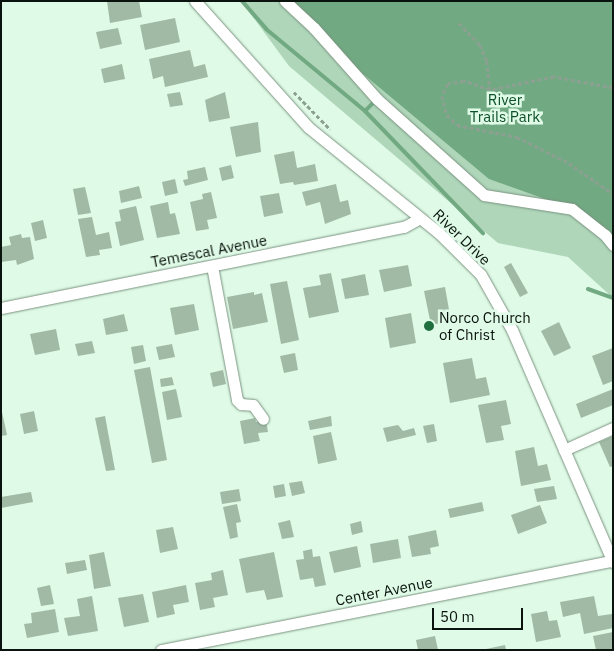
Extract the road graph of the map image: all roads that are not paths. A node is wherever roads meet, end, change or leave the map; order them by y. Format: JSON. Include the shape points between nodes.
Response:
{"nodes":[{"id":1,"x":195,"y":1,"type":"edge"},
{"id":2,"x":286,"y":1,"type":"edge"},
{"id":3,"x":420,"y":218,"type":"junction"},
{"id":4,"x":613,"y":245,"type":"edge"},
{"id":5,"x":212,"y":266,"type":"junction"},
{"id":6,"x":1,"y":308,"type":"edge"},
{"id":7,"x":262,"y":418,"type":"dead end"},
{"id":8,"x":613,"y":428,"type":"edge"},
{"id":9,"x":564,"y":450,"type":"junction"},
{"id":10,"x":612,"y":561,"type":"edge"},
{"id":11,"x":164,"y":649,"type":"edge"}],
"edges":[{"from":1,"to":3,"type":"street","name":"River Drive","via":[[308,127]]},
{"from":2,"to":4,"type":"street","via":[[377,100],[484,195],[572,209]]},
{"from":3,"to":5,"type":"street","name":"Temescal Avenue","via":[[404,226]]},
{"from":3,"to":9,"type":"street","name":"River Drive","via":[[481,275],[512,330]]},
{"from":5,"to":6,"type":"street","name":"Temescal Avenue"},
{"from":5,"to":7,"type":"street","via":[[227,321],[237,400],[241,404],[253,405]]},
{"from":8,"to":9,"type":"street"},
{"from":9,"to":10,"type":"street","name":"River Drive"},
{"from":10,"to":11,"type":"street","name":"Center Avenue"}]}
